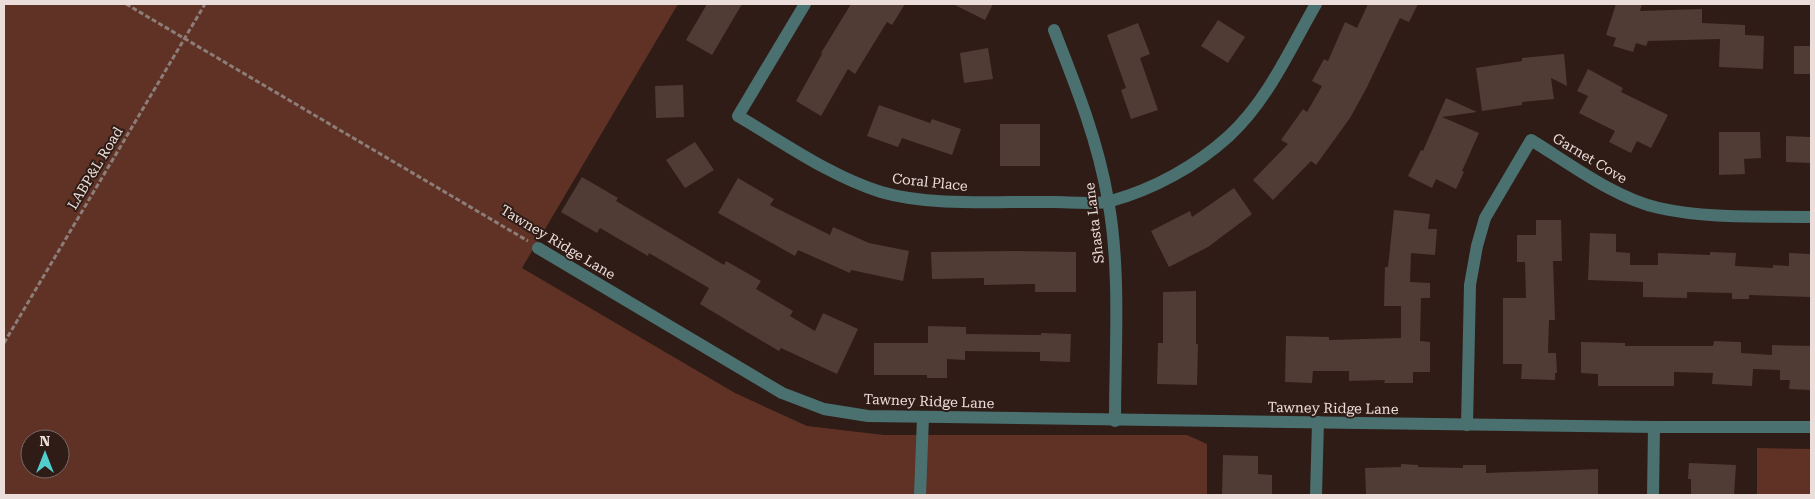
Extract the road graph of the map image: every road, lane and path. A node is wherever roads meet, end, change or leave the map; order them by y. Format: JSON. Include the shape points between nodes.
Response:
{"nodes":[{"id":1,"x":126,"y":4,"type":"edge"},
{"id":2,"x":205,"y":4,"type":"edge"},
{"id":3,"x":805,"y":4,"type":"edge"},
{"id":4,"x":1316,"y":4,"type":"edge"},
{"id":5,"x":1054,"y":30,"type":"dead end"},
{"id":6,"x":185,"y":38,"type":"junction"},
{"id":7,"x":1109,"y":202,"type":"junction"},
{"id":8,"x":1811,"y":217,"type":"edge"},
{"id":9,"x":538,"y":248,"type":"joint"},
{"id":10,"x":4,"y":343,"type":"edge"},
{"id":11,"x":923,"y":417,"type":"junction"},
{"id":12,"x":1115,"y":421,"type":"junction"},
{"id":13,"x":1318,"y":422,"type":"junction"},
{"id":14,"x":1467,"y":424,"type":"junction"},
{"id":15,"x":1654,"y":427,"type":"junction"},
{"id":16,"x":1811,"y":427,"type":"edge"},
{"id":17,"x":920,"y":495,"type":"edge"},
{"id":18,"x":1316,"y":495,"type":"edge"},
{"id":19,"x":1653,"y":495,"type":"edge"}],
"edges":[{"from":1,"to":6,"type":"path","name":"Tawney Ridge Lane"},
{"from":2,"to":6,"type":"path","name":"LABP&L Road"},
{"from":3,"to":7,"type":"street","name":"Coral Place","via":[[738,116],[841,176],[882,192],[944,201]]},
{"from":4,"to":7,"type":"street","name":"Coral Place","via":[[1260,100],[1228,136],[1190,165],[1150,188]]},
{"from":5,"to":7,"type":"street","name":"Shasta Lane","via":[[1088,119]]},
{"from":6,"to":9,"type":"path","name":"Tawney Ridge Lane"},
{"from":6,"to":10,"type":"path","name":"LABP&L Road"},
{"from":7,"to":12,"type":"street","name":"Shasta Lane","via":[[1115,278]]},
{"from":8,"to":14,"type":"street","name":"Garnet Cove","via":[[1695,214],[1657,208],[1618,193],[1531,140],[1485,218],[1477,246],[1470,285]]},
{"from":9,"to":11,"type":"street","name":"Tawney Ridge Lane","via":[[782,393],[824,409],[868,416]]},
{"from":11,"to":12,"type":"street","name":"Tawney Ridge Lane"},
{"from":11,"to":17,"type":"street"},
{"from":12,"to":13,"type":"street","name":"Tawney Ridge Lane"},
{"from":13,"to":14,"type":"street","name":"Tawney Ridge Lane"},
{"from":13,"to":18,"type":"street"},
{"from":14,"to":15,"type":"street","name":"Tawney Ridge Lane"},
{"from":15,"to":16,"type":"street","name":"Tawney Ridge Lane"},
{"from":15,"to":19,"type":"street"}]}
